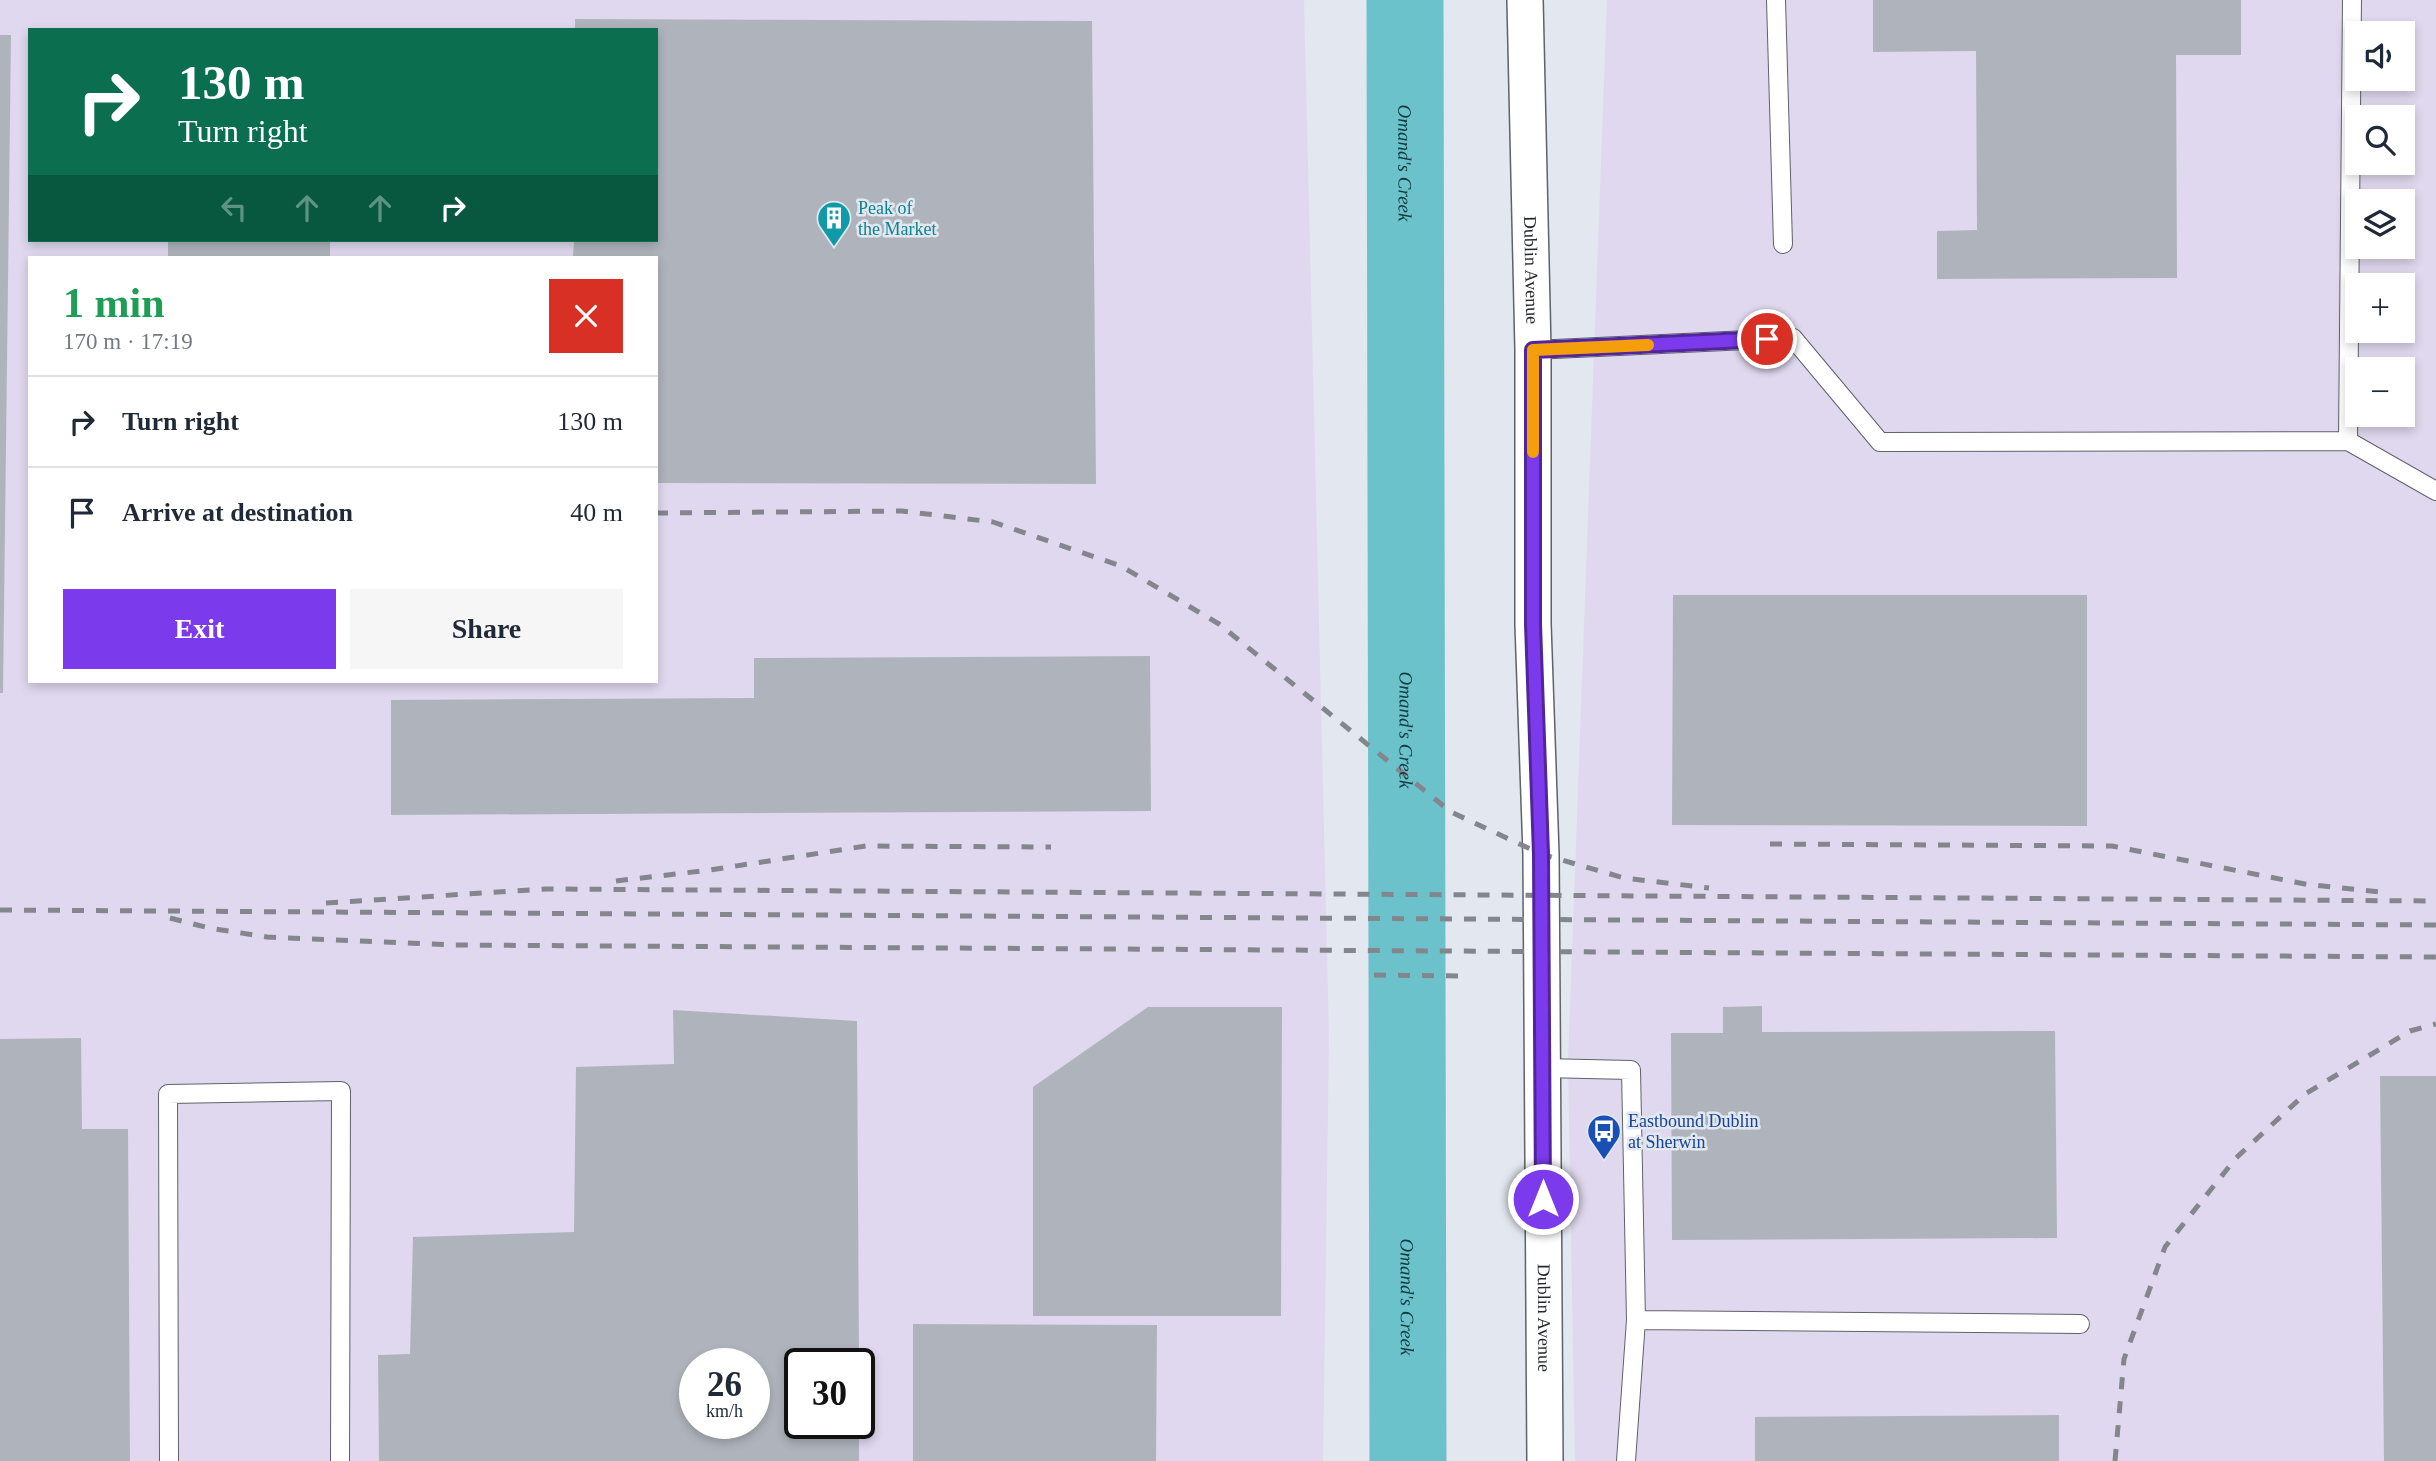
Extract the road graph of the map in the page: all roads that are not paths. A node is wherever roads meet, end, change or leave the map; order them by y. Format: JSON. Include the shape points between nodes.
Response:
{"nodes":[{"id":1,"x":1525,"y":0,"type":"edge"},
{"id":2,"x":1776,"y":0,"type":"edge"},
{"id":3,"x":2352,"y":0,"type":"edge"},
{"id":4,"x":1783,"y":244,"type":"dead end"},
{"id":5,"x":1533,"y":350,"type":"junction"},
{"id":6,"x":2348,"y":441,"type":"junction"},
{"id":7,"x":2436,"y":491,"type":"edge"},
{"id":8,"x":1542,"y":1068,"type":"junction"},
{"id":9,"x":1636,"y":1320,"type":"junction"},
{"id":10,"x":2080,"y":1324,"type":"dead end"},
{"id":11,"x":169,"y":1461,"type":"edge"},
{"id":12,"x":340,"y":1461,"type":"edge"},
{"id":13,"x":1545,"y":1461,"type":"edge"},
{"id":14,"x":1626,"y":1461,"type":"edge"}],
"edges":[{"from":1,"to":5,"type":"street","name":"Dublin Avenue"},
{"from":2,"to":4,"type":"lane"},
{"from":3,"to":6,"type":"lane"},
{"from":5,"to":6,"type":"lane","via":[[1793,338],[1880,442]]},
{"from":5,"to":8,"type":"street","name":"Dublin Avenue"},
{"from":6,"to":7,"type":"lane"},
{"from":8,"to":9,"type":"lane","via":[[1631,1070]]},
{"from":8,"to":13,"type":"street","name":"Dublin Avenue"},
{"from":9,"to":10,"type":"lane"},
{"from":9,"to":14,"type":"lane"},
{"from":11,"to":12,"type":"lane","via":[[169,1094],[341,1091]]}]}
